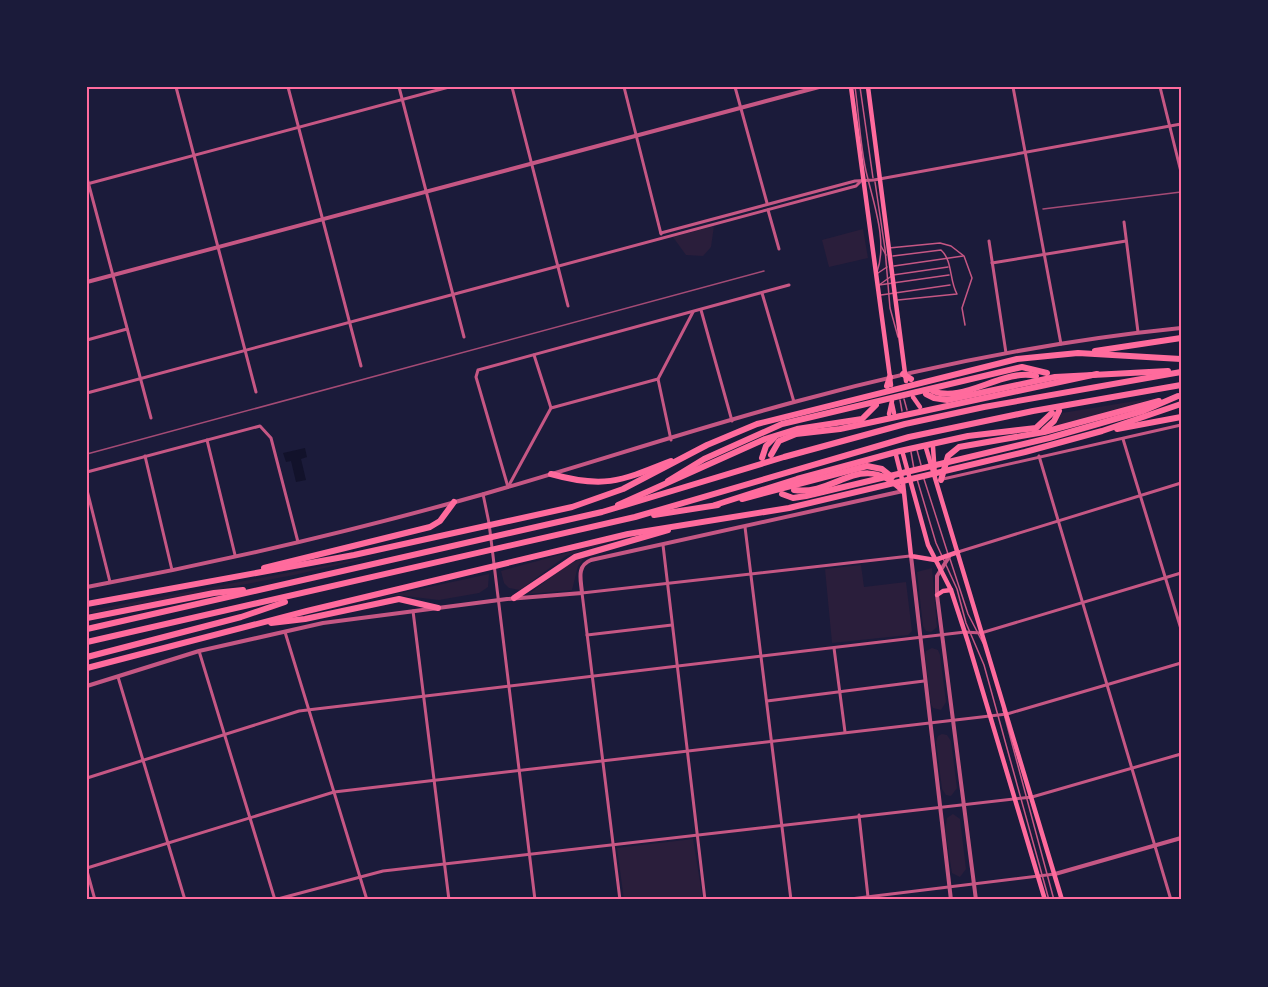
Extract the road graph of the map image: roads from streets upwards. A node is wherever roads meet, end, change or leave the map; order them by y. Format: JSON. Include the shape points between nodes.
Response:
{"nodes":[{"id":1,"x":176,"y":87,"type":"edge"},
{"id":2,"x":288,"y":87,"type":"edge"},
{"id":3,"x":399,"y":87,"type":"edge"},
{"id":4,"x":449,"y":87,"type":"edge"},
{"id":5,"x":512,"y":87,"type":"edge"},
{"id":6,"x":624,"y":87,"type":"edge"},
{"id":7,"x":735,"y":87,"type":"edge"},
{"id":8,"x":819,"y":87,"type":"edge"},
{"id":9,"x":853,"y":87,"type":"edge"},
{"id":10,"x":868,"y":87,"type":"edge"},
{"id":11,"x":1013,"y":87,"type":"edge"},
{"id":12,"x":1160,"y":87,"type":"edge"},
{"id":13,"x":402,"y":100,"type":"junction"},
{"id":14,"x":740,"y":108,"type":"junction"},
{"id":15,"x":1181,"y":124,"type":"edge"},
{"id":16,"x":1169,"y":126,"type":"junction"},
{"id":17,"x":299,"y":127,"type":"junction"},
{"id":18,"x":636,"y":135,"type":"junction"},
{"id":19,"x":1026,"y":153,"type":"junction"},
{"id":20,"x":193,"y":155,"type":"junction"},
{"id":21,"x":530,"y":164,"type":"junction"},
{"id":22,"x":1181,"y":172,"type":"edge"},
{"id":23,"x":87,"y":178,"type":"edge"},
{"id":24,"x":881,"y":178,"type":"junction"},
{"id":25,"x":867,"y":181,"type":"junction"},
{"id":26,"x":88,"y":183,"type":"edge"},
{"id":27,"x":427,"y":191,"type":"junction"},
{"id":28,"x":767,"y":204,"type":"junction"},
{"id":29,"x":768,"y":210,"type":"junction"},
{"id":30,"x":323,"y":218,"type":"junction"},
{"id":31,"x":1124,"y":222,"type":"dead end"},
{"id":32,"x":661,"y":233,"type":"junction"},
{"id":33,"x":662,"y":239,"type":"junction"},
{"id":34,"x":989,"y":241,"type":"dead end"},
{"id":35,"x":1126,"y":241,"type":"junction"},
{"id":36,"x":217,"y":247,"type":"junction"},
{"id":37,"x":779,"y":249,"type":"dead end"},
{"id":38,"x":1045,"y":254,"type":"junction"},
{"id":39,"x":992,"y":263,"type":"junction"},
{"id":40,"x":558,"y":267,"type":"junction"},
{"id":41,"x":112,"y":276,"type":"junction"},
{"id":42,"x":87,"y":282,"type":"edge"},
{"id":43,"x":789,"y":285,"type":"dead end"},
{"id":44,"x":762,"y":293,"type":"junction"},
{"id":45,"x":454,"y":295,"type":"junction"},
{"id":46,"x":568,"y":306,"type":"dead end"},
{"id":47,"x":701,"y":310,"type":"junction"},
{"id":48,"x":693,"y":312,"type":"junction"},
{"id":49,"x":350,"y":323,"type":"junction"},
{"id":50,"x":1181,"y":328,"type":"edge"},
{"id":51,"x":127,"y":329,"type":"junction"},
{"id":52,"x":1138,"y":332,"type":"junction"},
{"id":53,"x":464,"y":337,"type":"dead end"},
{"id":54,"x":1181,"y":338,"type":"edge"},
{"id":55,"x":87,"y":340,"type":"edge"},
{"id":56,"x":1061,"y":344,"type":"junction"},
{"id":57,"x":246,"y":350,"type":"junction"},
{"id":58,"x":1006,"y":353,"type":"junction"},
{"id":59,"x":1078,"y":353,"type":"junction"},
{"id":60,"x":534,"y":354,"type":"junction"},
{"id":61,"x":1181,"y":359,"type":"edge"},
{"id":62,"x":361,"y":366,"type":"dead end"},
{"id":63,"x":1181,"y":371,"type":"edge"},
{"id":64,"x":1047,"y":373,"type":"dead end"},
{"id":65,"x":903,"y":374,"type":"junction"},
{"id":66,"x":1036,"y":376,"type":"dead end"},
{"id":67,"x":140,"y":378,"type":"junction"},
{"id":68,"x":658,"y":379,"type":"junction"},
{"id":69,"x":955,"y":380,"type":"junction"},
{"id":70,"x":907,"y":381,"type":"dead end"},
{"id":71,"x":891,"y":383,"type":"junction"},
{"id":72,"x":1028,"y":384,"type":"junction"},
{"id":73,"x":1181,"y":385,"type":"edge"},
{"id":74,"x":256,"y":392,"type":"dead end"},
{"id":75,"x":87,"y":393,"type":"edge"},
{"id":76,"x":1180,"y":395,"type":"edge"},
{"id":77,"x":913,"y":397,"type":"dead end"},
{"id":78,"x":892,"y":401,"type":"dead end"},
{"id":79,"x":794,"y":402,"type":"junction"},
{"id":80,"x":1181,"y":404,"type":"edge"},
{"id":81,"x":876,"y":405,"type":"dead end"},
{"id":82,"x":845,"y":406,"type":"junction"},
{"id":83,"x":918,"y":407,"type":"dead end"},
{"id":84,"x":551,"y":408,"type":"junction"},
{"id":85,"x":1059,"y":411,"type":"dead end"},
{"id":86,"x":1052,"y":413,"type":"dead end"},
{"id":87,"x":892,"y":414,"type":"dead end"},
{"id":88,"x":1181,"y":417,"type":"edge"},
{"id":89,"x":151,"y":418,"type":"dead end"},
{"id":90,"x":732,"y":421,"type":"junction"},
{"id":91,"x":1181,"y":425,"type":"edge"},
{"id":92,"x":1102,"y":431,"type":"junction"},
{"id":93,"x":780,"y":434,"type":"junction"},
{"id":94,"x":1035,"y":434,"type":"junction"},
{"id":95,"x":1124,"y":439,"type":"junction"},
{"id":96,"x":207,"y":440,"type":"junction"},
{"id":97,"x":671,"y":440,"type":"junction"},
{"id":98,"x":926,"y":448,"type":"dead end"},
{"id":99,"x":693,"y":452,"type":"junction"},
{"id":100,"x":903,"y":454,"type":"dead end"},
{"id":101,"x":771,"y":455,"type":"dead end"},
{"id":102,"x":896,"y":455,"type":"dead end"},
{"id":103,"x":145,"y":456,"type":"junction"},
{"id":104,"x":1040,"y":456,"type":"junction"},
{"id":105,"x":762,"y":458,"type":"dead end"},
{"id":106,"x":929,"y":464,"type":"junction"},
{"id":107,"x":87,"y":472,"type":"edge"},
{"id":108,"x":551,"y":474,"type":"junction"},
{"id":109,"x":668,"y":481,"type":"junction"},
{"id":110,"x":939,"y":481,"type":"junction"},
{"id":111,"x":1181,"y":483,"type":"edge"},
{"id":112,"x":897,"y":484,"type":"junction"},
{"id":113,"x":863,"y":485,"type":"junction"},
{"id":114,"x":508,"y":487,"type":"junction"},
{"id":115,"x":87,"y":490,"type":"edge"},
{"id":116,"x":794,"y":490,"type":"dead end"},
{"id":117,"x":903,"y":491,"type":"junction"},
{"id":118,"x":759,"y":493,"type":"junction"},
{"id":119,"x":483,"y":494,"type":"junction"},
{"id":120,"x":782,"y":494,"type":"dead end"},
{"id":121,"x":1140,"y":495,"type":"junction"},
{"id":122,"x":454,"y":502,"type":"junction"},
{"id":123,"x":602,"y":512,"type":"junction"},
{"id":124,"x":635,"y":517,"type":"junction"},
{"id":125,"x":1058,"y":520,"type":"junction"},
{"id":126,"x":695,"y":522,"type":"junction"},
{"id":127,"x":745,"y":527,"type":"junction"},
{"id":128,"x":298,"y":542,"type":"junction"},
{"id":129,"x":663,"y":545,"type":"junction"},
{"id":130,"x":958,"y":552,"type":"junction"},
{"id":131,"x":235,"y":555,"type":"junction"},
{"id":132,"x":911,"y":556,"type":"junction"},
{"id":133,"x":935,"y":560,"type":"junction"},
{"id":134,"x":943,"y":560,"type":"junction"},
{"id":135,"x":940,"y":568,"type":"junction"},
{"id":136,"x":172,"y":570,"type":"junction"},
{"id":137,"x":751,"y":573,"type":"junction"},
{"id":138,"x":1181,"y":573,"type":"edge"},
{"id":139,"x":235,"y":576,"type":"junction"},
{"id":140,"x":1166,"y":578,"type":"junction"},
{"id":141,"x":110,"y":582,"type":"junction"},
{"id":142,"x":668,"y":584,"type":"junction"},
{"id":143,"x":87,"y":587,"type":"edge"},
{"id":144,"x":268,"y":588,"type":"junction"},
{"id":145,"x":951,"y":590,"type":"junction"},
{"id":146,"x":314,"y":592,"type":"junction"},
{"id":147,"x":582,"y":593,"type":"junction"},
{"id":148,"x":937,"y":595,"type":"junction"},
{"id":149,"x":514,"y":598,"type":"junction"},
{"id":150,"x":498,"y":600,"type":"junction"},
{"id":151,"x":1083,"y":603,"type":"junction"},
{"id":152,"x":87,"y":604,"type":"edge"},
{"id":153,"x":438,"y":608,"type":"junction"},
{"id":154,"x":413,"y":612,"type":"junction"},
{"id":155,"x":87,"y":618,"type":"edge"},
{"id":156,"x":672,"y":625,"type":"junction"},
{"id":157,"x":244,"y":626,"type":"junction"},
{"id":158,"x":87,"y":629,"type":"edge"},
{"id":159,"x":1181,"y":629,"type":"edge"},
{"id":160,"x":285,"y":632,"type":"junction"},
{"id":161,"x":968,"y":632,"type":"junction"},
{"id":162,"x":979,"y":633,"type":"junction"},
{"id":163,"x":587,"y":635,"type":"junction"},
{"id":164,"x":942,"y":636,"type":"junction"},
{"id":165,"x":920,"y":638,"type":"junction"},
{"id":166,"x":87,"y":642,"type":"edge"},
{"id":167,"x":834,"y":648,"type":"junction"},
{"id":168,"x":199,"y":651,"type":"junction"},
{"id":169,"x":762,"y":656,"type":"junction"},
{"id":170,"x":87,"y":657,"type":"edge"},
{"id":171,"x":1181,"y":663,"type":"edge"},
{"id":172,"x":677,"y":666,"type":"junction"},
{"id":173,"x":87,"y":668,"type":"edge"},
{"id":174,"x":118,"y":677,"type":"junction"},
{"id":175,"x":592,"y":677,"type":"junction"},
{"id":176,"x":924,"y":681,"type":"junction"},
{"id":177,"x":1107,"y":685,"type":"junction"},
{"id":178,"x":87,"y":686,"type":"edge"},
{"id":179,"x":509,"y":687,"type":"junction"},
{"id":180,"x":840,"y":690,"type":"junction"},
{"id":181,"x":424,"y":696,"type":"junction"},
{"id":182,"x":767,"y":701,"type":"junction"},
{"id":183,"x":308,"y":710,"type":"junction"},
{"id":184,"x":990,"y":714,"type":"junction"},
{"id":185,"x":1003,"y":714,"type":"junction"},
{"id":186,"x":953,"y":719,"type":"junction"},
{"id":187,"x":930,"y":723,"type":"junction"},
{"id":188,"x":845,"y":733,"type":"junction"},
{"id":189,"x":224,"y":736,"type":"junction"},
{"id":190,"x":772,"y":743,"type":"junction"},
{"id":191,"x":687,"y":752,"type":"junction"},
{"id":192,"x":1181,"y":754,"type":"edge"},
{"id":193,"x":143,"y":761,"type":"junction"},
{"id":194,"x":604,"y":761,"type":"junction"},
{"id":195,"x":1131,"y":767,"type":"junction"},
{"id":196,"x":519,"y":771,"type":"junction"},
{"id":197,"x":87,"y":778,"type":"edge"},
{"id":198,"x":434,"y":780,"type":"junction"},
{"id":199,"x":334,"y":792,"type":"junction"},
{"id":200,"x":1017,"y":797,"type":"junction"},
{"id":201,"x":1032,"y":797,"type":"junction"},
{"id":202,"x":963,"y":804,"type":"junction"},
{"id":203,"x":939,"y":808,"type":"junction"},
{"id":204,"x":860,"y":815,"type":"junction"},
{"id":205,"x":250,"y":818,"type":"junction"},
{"id":206,"x":782,"y":824,"type":"junction"},
{"id":207,"x":697,"y":835,"type":"junction"},
{"id":208,"x":1181,"y":838,"type":"edge"},
{"id":209,"x":168,"y":843,"type":"junction"},
{"id":210,"x":613,"y":845,"type":"junction"},
{"id":211,"x":1155,"y":845,"type":"junction"},
{"id":212,"x":529,"y":855,"type":"junction"},
{"id":213,"x":445,"y":864,"type":"junction"},
{"id":214,"x":87,"y":869,"type":"edge"},
{"id":215,"x":1055,"y":874,"type":"junction"},
{"id":216,"x":360,"y":876,"type":"junction"},
{"id":217,"x":1042,"y":876,"type":"junction"},
{"id":218,"x":974,"y":884,"type":"junction"},
{"id":219,"x":949,"y":887,"type":"junction"},
{"id":220,"x":868,"y":897,"type":"junction"},
{"id":221,"x":95,"y":900,"type":"edge"},
{"id":222,"x":185,"y":900,"type":"edge"},
{"id":223,"x":275,"y":900,"type":"edge"},
{"id":224,"x":367,"y":900,"type":"edge"},
{"id":225,"x":449,"y":900,"type":"edge"},
{"id":226,"x":535,"y":900,"type":"edge"},
{"id":227,"x":620,"y":900,"type":"edge"},
{"id":228,"x":705,"y":900,"type":"edge"},
{"id":229,"x":790,"y":900,"type":"edge"},
{"id":230,"x":842,"y":900,"type":"edge"},
{"id":231,"x":951,"y":900,"type":"edge"},
{"id":232,"x":976,"y":900,"type":"edge"},
{"id":233,"x":1047,"y":900,"type":"edge"},
{"id":234,"x":1062,"y":900,"type":"edge"},
{"id":235,"x":1171,"y":900,"type":"edge"}],
"edges":[{"from":1,"to":20,"type":"street"},
{"from":2,"to":17,"type":"street"},
{"from":3,"to":13,"type":"street"},
{"from":4,"to":13,"type":"street"},
{"from":5,"to":21,"type":"street"},
{"from":6,"to":18,"type":"street"},
{"from":7,"to":14,"type":"street"},
{"from":8,"to":14,"type":"street"},
{"from":9,"to":25,"type":"main road"},
{"from":10,"to":24,"type":"main road"},
{"from":11,"to":19,"type":"street"},
{"from":12,"to":16,"type":"street"},
{"from":13,"to":17,"type":"street"},
{"from":13,"to":27,"type":"street"},
{"from":14,"to":18,"type":"street"},
{"from":14,"to":28,"type":"street"},
{"from":15,"to":16,"type":"street"},
{"from":16,"to":19,"type":"street"},
{"from":16,"to":22,"type":"street"},
{"from":17,"to":20,"type":"street"},
{"from":17,"to":30,"type":"street"},
{"from":18,"to":21,"type":"street"},
{"from":18,"to":32,"type":"street"},
{"from":19,"to":24,"type":"street"},
{"from":19,"to":38,"type":"street"},
{"from":20,"to":26,"type":"street"},
{"from":20,"to":36,"type":"street"},
{"from":21,"to":27,"type":"street"},
{"from":21,"to":40,"type":"street"},
{"from":23,"to":26,"type":"street"},
{"from":24,"to":25,"type":"street"},
{"from":24,"to":65,"type":"main road"},
{"from":25,"to":28,"type":"street"},
{"from":25,"to":29,"type":"street"},
{"from":25,"to":71,"type":"main road"},
{"from":26,"to":41,"type":"street"},
{"from":27,"to":30,"type":"street"},
{"from":27,"to":45,"type":"street"},
{"from":28,"to":29,"type":"street"},
{"from":28,"to":32,"type":"street"},
{"from":29,"to":33,"type":"street"},
{"from":29,"to":37,"type":"street"},
{"from":30,"to":36,"type":"street"},
{"from":30,"to":49,"type":"street"},
{"from":31,"to":35,"type":"street"},
{"from":32,"to":33,"type":"street"},
{"from":33,"to":40,"type":"street"},
{"from":34,"to":39,"type":"street"},
{"from":35,"to":38,"type":"street"},
{"from":35,"to":52,"type":"street"},
{"from":36,"to":41,"type":"street"},
{"from":36,"to":57,"type":"street"},
{"from":38,"to":39,"type":"street"},
{"from":38,"to":56,"type":"street"},
{"from":39,"to":58,"type":"street"},
{"from":40,"to":45,"type":"street"},
{"from":40,"to":46,"type":"street"},
{"from":41,"to":42,"type":"street"},
{"from":41,"to":51,"type":"street"},
{"from":43,"to":44,"type":"street"},
{"from":44,"to":47,"type":"street"},
{"from":44,"to":79,"type":"street"},
{"from":45,"to":49,"type":"street"},
{"from":45,"to":53,"type":"street"},
{"from":47,"to":48,"type":"street"},
{"from":47,"to":90,"type":"street"},
{"from":48,"to":60,"type":"street"},
{"from":48,"to":68,"type":"street"},
{"from":49,"to":57,"type":"street"},
{"from":49,"to":62,"type":"street"},
{"from":50,"to":52,"type":"street"},
{"from":51,"to":55,"type":"street"},
{"from":51,"to":67,"type":"street"},
{"from":52,"to":56,"type":"street"},
{"from":54,"to":59,"type":"highway"},
{"from":56,"to":58,"type":"street"},
{"from":57,"to":67,"type":"street"},
{"from":57,"to":74,"type":"street"},
{"from":58,"to":65,"type":"street"},
{"from":59,"to":61,"type":"highway"},
{"from":59,"to":69,"type":"highway","via":[[1017,359]]},
{"from":60,"to":84,"type":"street"},
{"from":60,"to":114,"type":"street","via":[[476,372]]},
{"from":63,"to":72,"type":"highway","via":[[1099,374]]},
{"from":63,"to":123,"type":"highway","via":[[939,416],[784,457]]},
{"from":64,"to":69,"type":"highway","via":[[1022,367]]},
{"from":65,"to":70,"type":"highway"},
{"from":65,"to":71,"type":"street"},
{"from":66,"to":72,"type":"highway","via":[[1020,375],[949,394],[929,393],[936,399],[947,400]]},
{"from":67,"to":75,"type":"street"},
{"from":67,"to":89,"type":"street"},
{"from":68,"to":84,"type":"street"},
{"from":68,"to":97,"type":"street"},
{"from":69,"to":82,"type":"highway"},
{"from":71,"to":79,"type":"street"},
{"from":72,"to":101,"type":"highway","via":[[871,422],[784,438]]},
{"from":73,"to":124,"type":"highway","via":[[941,430],[788,470]]},
{"from":76,"to":94,"type":"highway"},
{"from":76,"to":113,"type":"highway","via":[[1119,418]]},
{"from":77,"to":83,"type":"main road"},
{"from":78,"to":87,"type":"main road"},
{"from":79,"to":90,"type":"street"},
{"from":80,"to":92,"type":"highway"},
{"from":81,"to":93,"type":"highway","via":[[862,418]]},
{"from":82,"to":99,"type":"highway","via":[[757,423]]},
{"from":82,"to":109,"type":"highway","via":[[757,434],[678,472]]},
{"from":84,"to":114,"type":"street"},
{"from":85,"to":94,"type":"highway","via":[[1050,425]]},
{"from":86,"to":118,"type":"highway","via":[[1036,428],[945,441],[797,479]]},
{"from":88,"to":92,"type":"highway"},
{"from":90,"to":97,"type":"street"},
{"from":91,"to":95,"type":"street"},
{"from":92,"to":113,"type":"highway","via":[[974,463]]},
{"from":93,"to":105,"type":"highway","via":[[766,446]]},
{"from":93,"to":109,"type":"highway"},
{"from":94,"to":110,"type":"highway","via":[[955,449],[947,458]]},
{"from":95,"to":104,"type":"street"},
{"from":95,"to":121,"type":"street"},
{"from":96,"to":103,"type":"street"},
{"from":96,"to":128,"type":"street","via":[[260,426],[271,438]]},
{"from":96,"to":131,"type":"street"},
{"from":97,"to":108,"type":"street"},
{"from":98,"to":106,"type":"main road"},
{"from":99,"to":108,"type":"highway","via":[[609,483],[582,482]]},
{"from":99,"to":139,"type":"highway","via":[[623,489],[572,507],[354,555]]},
{"from":100,"to":133,"type":"main road"},
{"from":102,"to":117,"type":"main road"},
{"from":103,"to":107,"type":"street"},
{"from":103,"to":136,"type":"street"},
{"from":104,"to":110,"type":"street"},
{"from":104,"to":125,"type":"street"},
{"from":106,"to":110,"type":"main road"},
{"from":106,"to":110,"type":"main road","via":[[933,445]]},
{"from":108,"to":114,"type":"street"},
{"from":109,"to":123,"type":"highway"},
{"from":110,"to":130,"type":"main road"},
{"from":111,"to":121,"type":"street"},
{"from":112,"to":116,"type":"highway","via":[[870,472]]},
{"from":112,"to":117,"type":"highway"},
{"from":112,"to":118,"type":"highway","via":[[885,470],[870,466]]},
{"from":113,"to":120,"type":"highway","via":[[797,498]]},
{"from":113,"to":126,"type":"highway","via":[[789,508]]},
{"from":114,"to":119,"type":"street"},
{"from":115,"to":141,"type":"street"},
{"from":117,"to":127,"type":"street"},
{"from":117,"to":132,"type":"main road"},
{"from":118,"to":124,"type":"highway","via":[[715,505]]},
{"from":119,"to":122,"type":"street"},
{"from":119,"to":150,"type":"street"},
{"from":121,"to":125,"type":"street"},
{"from":121,"to":140,"type":"street"},
{"from":122,"to":128,"type":"street"},
{"from":122,"to":139,"type":"highway","via":[[430,526]]},
{"from":123,"to":144,"type":"highway"},
{"from":124,"to":146,"type":"highway"},
{"from":125,"to":130,"type":"street"},
{"from":125,"to":151,"type":"street"},
{"from":126,"to":149,"type":"highway","via":[[575,557]]},
{"from":126,"to":157,"type":"highway","via":[[620,536]]},
{"from":127,"to":129,"type":"street"},
{"from":127,"to":137,"type":"street"},
{"from":128,"to":131,"type":"street"},
{"from":129,"to":142,"type":"street"},
{"from":129,"to":147,"type":"street","via":[[591,560],[582,566]]},
{"from":130,"to":134,"type":"main road"},
{"from":130,"to":162,"type":"main road"},
{"from":131,"to":136,"type":"street"},
{"from":132,"to":133,"type":"main road"},
{"from":132,"to":137,"type":"street"},
{"from":132,"to":165,"type":"street"},
{"from":133,"to":134,"type":"main road"},
{"from":133,"to":135,"type":"main road"},
{"from":134,"to":135,"type":"street"},
{"from":135,"to":145,"type":"main road"},
{"from":135,"to":148,"type":"street"},
{"from":136,"to":141,"type":"street"},
{"from":137,"to":142,"type":"street"},
{"from":137,"to":169,"type":"street"},
{"from":138,"to":140,"type":"street"},
{"from":139,"to":152,"type":"highway"},
{"from":140,"to":151,"type":"street"},
{"from":140,"to":159,"type":"street"},
{"from":141,"to":143,"type":"street"},
{"from":142,"to":147,"type":"street"},
{"from":142,"to":156,"type":"street"},
{"from":144,"to":155,"type":"highway","via":[[214,593]]},
{"from":144,"to":158,"type":"highway"},
{"from":145,"to":148,"type":"main road"},
{"from":145,"to":161,"type":"main road"},
{"from":146,"to":166,"type":"highway"},
{"from":146,"to":170,"type":"highway","via":[[241,617]]},
{"from":147,"to":149,"type":"street"},
{"from":147,"to":163,"type":"street"},
{"from":148,"to":164,"type":"street"},
{"from":149,"to":150,"type":"street"},
{"from":150,"to":153,"type":"street"},
{"from":150,"to":179,"type":"street"},
{"from":151,"to":162,"type":"street"},
{"from":151,"to":177,"type":"street"},
{"from":153,"to":154,"type":"street"},
{"from":153,"to":157,"type":"highway","via":[[399,599],[306,619]]},
{"from":154,"to":160,"type":"street"},
{"from":154,"to":181,"type":"street"},
{"from":156,"to":163,"type":"street"},
{"from":156,"to":172,"type":"street"},
{"from":157,"to":173,"type":"highway"},
{"from":160,"to":168,"type":"street"},
{"from":160,"to":183,"type":"street"},
{"from":161,"to":162,"type":"street"},
{"from":161,"to":164,"type":"street"},
{"from":161,"to":184,"type":"main road"},
{"from":162,"to":185,"type":"main road","via":[[987,649]]},
{"from":163,"to":175,"type":"street"},
{"from":164,"to":165,"type":"street"},
{"from":164,"to":186,"type":"street"},
{"from":165,"to":167,"type":"street"},
{"from":165,"to":176,"type":"street"},
{"from":167,"to":169,"type":"street"},
{"from":167,"to":180,"type":"street"},
{"from":168,"to":174,"type":"street"},
{"from":168,"to":189,"type":"street"},
{"from":169,"to":172,"type":"street"},
{"from":169,"to":182,"type":"street"},
{"from":171,"to":177,"type":"street"},
{"from":172,"to":175,"type":"street"},
{"from":172,"to":191,"type":"street"},
{"from":174,"to":178,"type":"street"},
{"from":174,"to":193,"type":"street"},
{"from":175,"to":179,"type":"street"},
{"from":175,"to":194,"type":"street"},
{"from":176,"to":180,"type":"street"},
{"from":176,"to":187,"type":"street"},
{"from":177,"to":185,"type":"street"},
{"from":177,"to":195,"type":"street"},
{"from":179,"to":181,"type":"street"},
{"from":179,"to":196,"type":"street"},
{"from":180,"to":182,"type":"street"},
{"from":180,"to":188,"type":"street"},
{"from":181,"to":183,"type":"street"},
{"from":181,"to":198,"type":"street"},
{"from":182,"to":190,"type":"street"},
{"from":183,"to":189,"type":"street"},
{"from":183,"to":199,"type":"street"},
{"from":184,"to":185,"type":"street"},
{"from":184,"to":186,"type":"street"},
{"from":184,"to":200,"type":"main road"},
{"from":185,"to":201,"type":"main road"},
{"from":186,"to":187,"type":"street"},
{"from":186,"to":202,"type":"street"},
{"from":187,"to":188,"type":"street"},
{"from":187,"to":203,"type":"street"},
{"from":188,"to":190,"type":"street"},
{"from":189,"to":193,"type":"street"},
{"from":189,"to":205,"type":"street"},
{"from":190,"to":191,"type":"street"},
{"from":190,"to":206,"type":"street"},
{"from":191,"to":194,"type":"street"},
{"from":191,"to":207,"type":"street"},
{"from":192,"to":195,"type":"street"},
{"from":193,"to":197,"type":"street"},
{"from":193,"to":209,"type":"street"},
{"from":194,"to":196,"type":"street"},
{"from":194,"to":210,"type":"street"},
{"from":195,"to":201,"type":"street"},
{"from":195,"to":211,"type":"street"},
{"from":196,"to":198,"type":"street"},
{"from":196,"to":212,"type":"street"},
{"from":198,"to":199,"type":"street"},
{"from":198,"to":213,"type":"street"},
{"from":199,"to":205,"type":"street"},
{"from":199,"to":216,"type":"street"},
{"from":200,"to":201,"type":"street"},
{"from":200,"to":202,"type":"street"},
{"from":200,"to":217,"type":"main road"},
{"from":201,"to":215,"type":"main road"},
{"from":202,"to":203,"type":"street"},
{"from":202,"to":218,"type":"street"},
{"from":203,"to":204,"type":"street"},
{"from":203,"to":219,"type":"street"},
{"from":204,"to":206,"type":"street"},
{"from":204,"to":220,"type":"street"},
{"from":205,"to":209,"type":"street"},
{"from":205,"to":223,"type":"street"},
{"from":206,"to":207,"type":"street"},
{"from":206,"to":229,"type":"street"},
{"from":207,"to":210,"type":"street"},
{"from":207,"to":228,"type":"street"},
{"from":208,"to":211,"type":"street"},
{"from":209,"to":214,"type":"street"},
{"from":209,"to":222,"type":"street"},
{"from":210,"to":212,"type":"street"},
{"from":210,"to":227,"type":"street"},
{"from":211,"to":215,"type":"street"},
{"from":211,"to":235,"type":"street"},
{"from":212,"to":213,"type":"street"},
{"from":212,"to":226,"type":"street"},
{"from":213,"to":216,"type":"street"},
{"from":213,"to":225,"type":"street"},
{"from":214,"to":221,"type":"street"},
{"from":215,"to":217,"type":"street"},
{"from":215,"to":234,"type":"main road"},
{"from":216,"to":223,"type":"street"},
{"from":216,"to":224,"type":"street"},
{"from":217,"to":218,"type":"street"},
{"from":217,"to":233,"type":"main road"},
{"from":218,"to":219,"type":"street"},
{"from":218,"to":232,"type":"street"},
{"from":219,"to":220,"type":"street"},
{"from":219,"to":231,"type":"street"},
{"from":220,"to":230,"type":"street"}]}
